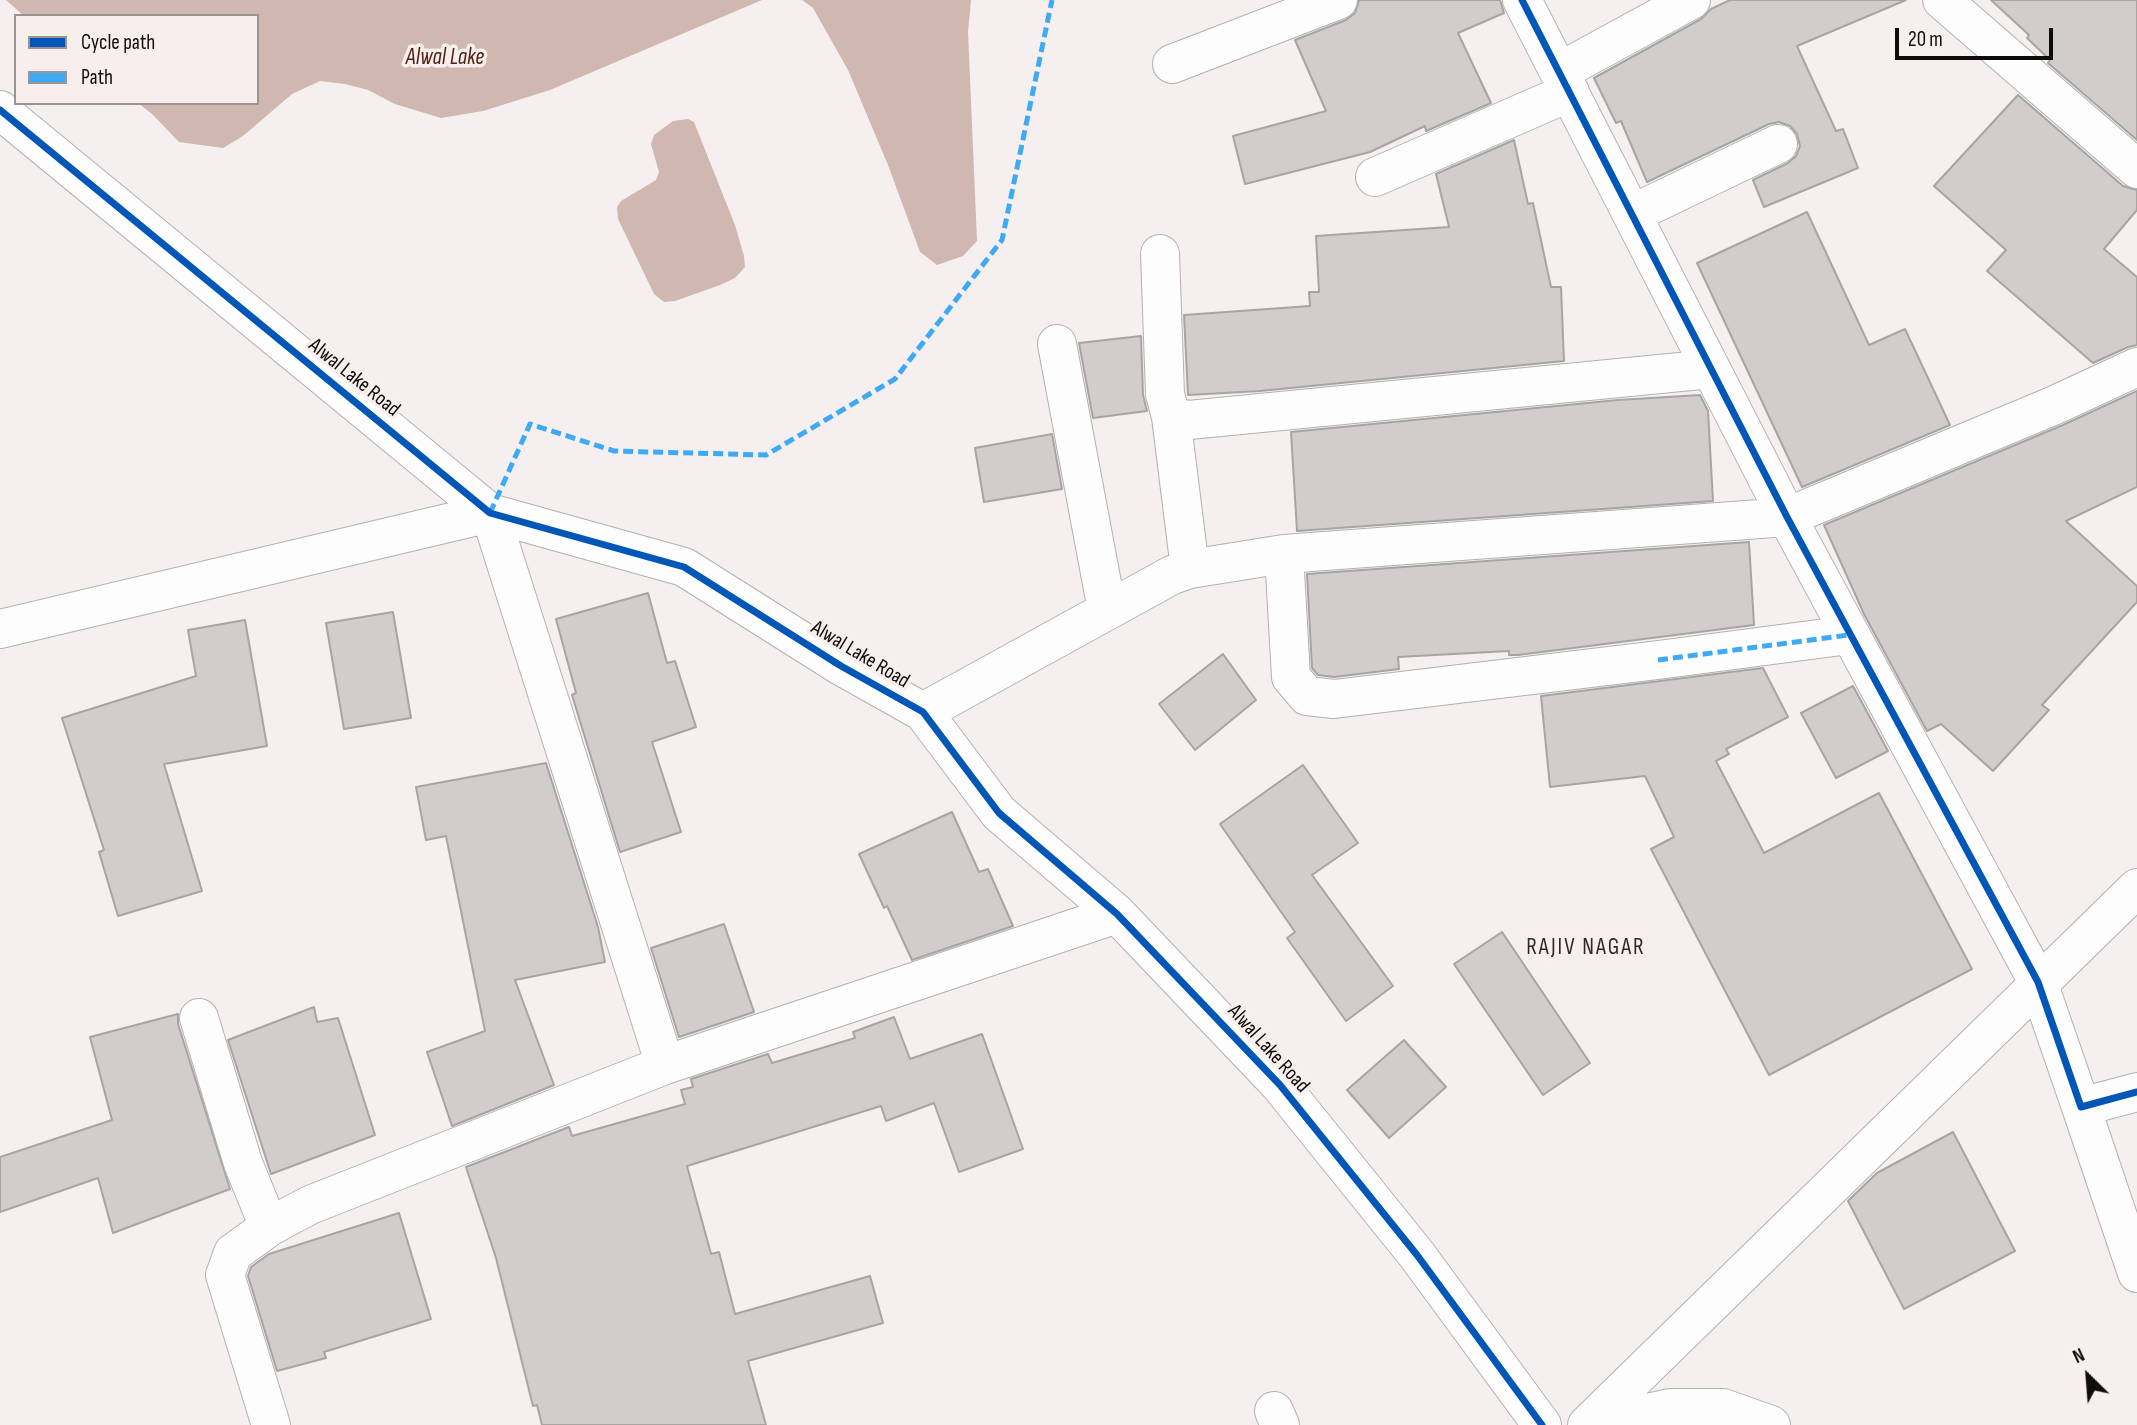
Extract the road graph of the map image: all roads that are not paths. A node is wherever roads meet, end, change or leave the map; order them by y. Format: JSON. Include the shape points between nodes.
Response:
{"nodes":[{"id":1,"x":1338,"y":0,"type":"edge"},
{"id":2,"x":1522,"y":0,"type":"edge"},
{"id":3,"x":1691,"y":0,"type":"edge"},
{"id":4,"x":1942,"y":0,"type":"edge"},
{"id":5,"x":1172,"y":64,"type":"dead end"},
{"id":6,"x":1564,"y":82,"type":"junction"},
{"id":7,"x":0,"y":110,"type":"edge"},
{"id":8,"x":1778,"y":144,"type":"dead end"},
{"id":9,"x":2137,"y":169,"type":"edge"},
{"id":10,"x":1375,"y":177,"type":"dead end"},
{"id":11,"x":1632,"y":214,"type":"junction"},
{"id":12,"x":1160,"y":254,"type":"dead end"},
{"id":13,"x":1057,"y":344,"type":"dead end"},
{"id":14,"x":2137,"y":367,"type":"edge"},
{"id":15,"x":1711,"y":369,"type":"junction"},
{"id":16,"x":1171,"y":417,"type":"junction"},
{"id":17,"x":490,"y":513,"type":"junction"},
{"id":18,"x":1787,"y":517,"type":"junction"},
{"id":19,"x":1284,"y":554,"type":"junction"},
{"id":20,"x":1190,"y":569,"type":"junction"},
{"id":21,"x":1107,"y":610,"type":"junction"},
{"id":22,"x":0,"y":629,"type":"edge"},
{"id":23,"x":1849,"y":635,"type":"junction"},
{"id":24,"x":923,"y":712,"type":"junction"},
{"id":25,"x":2137,"y":888,"type":"edge"},
{"id":26,"x":1117,"y":914,"type":"junction"},
{"id":27,"x":2038,"y":982,"type":"junction"},
{"id":28,"x":199,"y":1018,"type":"dead end"},
{"id":29,"x":665,"y":1065,"type":"junction"},
{"id":30,"x":2137,"y":1092,"type":"edge"},
{"id":31,"x":2081,"y":1107,"type":"junction"},
{"id":32,"x":269,"y":1227,"type":"junction"},
{"id":33,"x":2137,"y":1273,"type":"edge"},
{"id":34,"x":271,"y":1425,"type":"edge"},
{"id":35,"x":1542,"y":1425,"type":"edge"},
{"id":36,"x":1587,"y":1425,"type":"edge"},
{"id":37,"x":1593,"y":1425,"type":"edge"},
{"id":38,"x":1770,"y":1425,"type":"edge"}],
"edges":[{"from":1,"to":5,"type":"street"},
{"from":2,"to":6,"type":"street"},
{"from":3,"to":6,"type":"street"},
{"from":4,"to":9,"type":"street"},
{"from":6,"to":10,"type":"street"},
{"from":6,"to":11,"type":"street"},
{"from":7,"to":17,"type":"street","name":"Alwal Lake Road"},
{"from":8,"to":11,"type":"street"},
{"from":11,"to":15,"type":"street"},
{"from":12,"to":16,"type":"street","via":[[1165,394]]},
{"from":13,"to":21,"type":"street"},
{"from":14,"to":18,"type":"street"},
{"from":15,"to":16,"type":"street","via":[[1189,420]]},
{"from":15,"to":18,"type":"street"},
{"from":16,"to":20,"type":"street"},
{"from":17,"to":22,"type":"street"},
{"from":17,"to":24,"type":"street","name":"Alwal Lake Road","via":[[684,567]]},
{"from":17,"to":29,"type":"street"},
{"from":18,"to":19,"type":"street"},
{"from":18,"to":23,"type":"street"},
{"from":19,"to":20,"type":"street"},
{"from":19,"to":23,"type":"street","via":[[1291,677],[1307,696],[1334,699]]},
{"from":20,"to":21,"type":"street"},
{"from":21,"to":24,"type":"street"},
{"from":23,"to":27,"type":"street"},
{"from":24,"to":26,"type":"street","name":"Alwal Lake Road","via":[[999,813]]},
{"from":25,"to":27,"type":"street"},
{"from":26,"to":29,"type":"street"},
{"from":26,"to":35,"type":"street","name":"Alwal Lake Road","via":[[1280,1085],[1417,1255]]},
{"from":27,"to":31,"type":"street"},
{"from":27,"to":36,"type":"street"},
{"from":28,"to":32,"type":"street","via":[[243,1163]]},
{"from":29,"to":32,"type":"street","via":[[310,1205]]},
{"from":30,"to":31,"type":"street"},
{"from":31,"to":33,"type":"street"},
{"from":32,"to":34,"type":"street","via":[[233,1253],[225,1275]]},
{"from":37,"to":38,"type":"street","via":[[1670,1408],[1723,1408]]}]}
